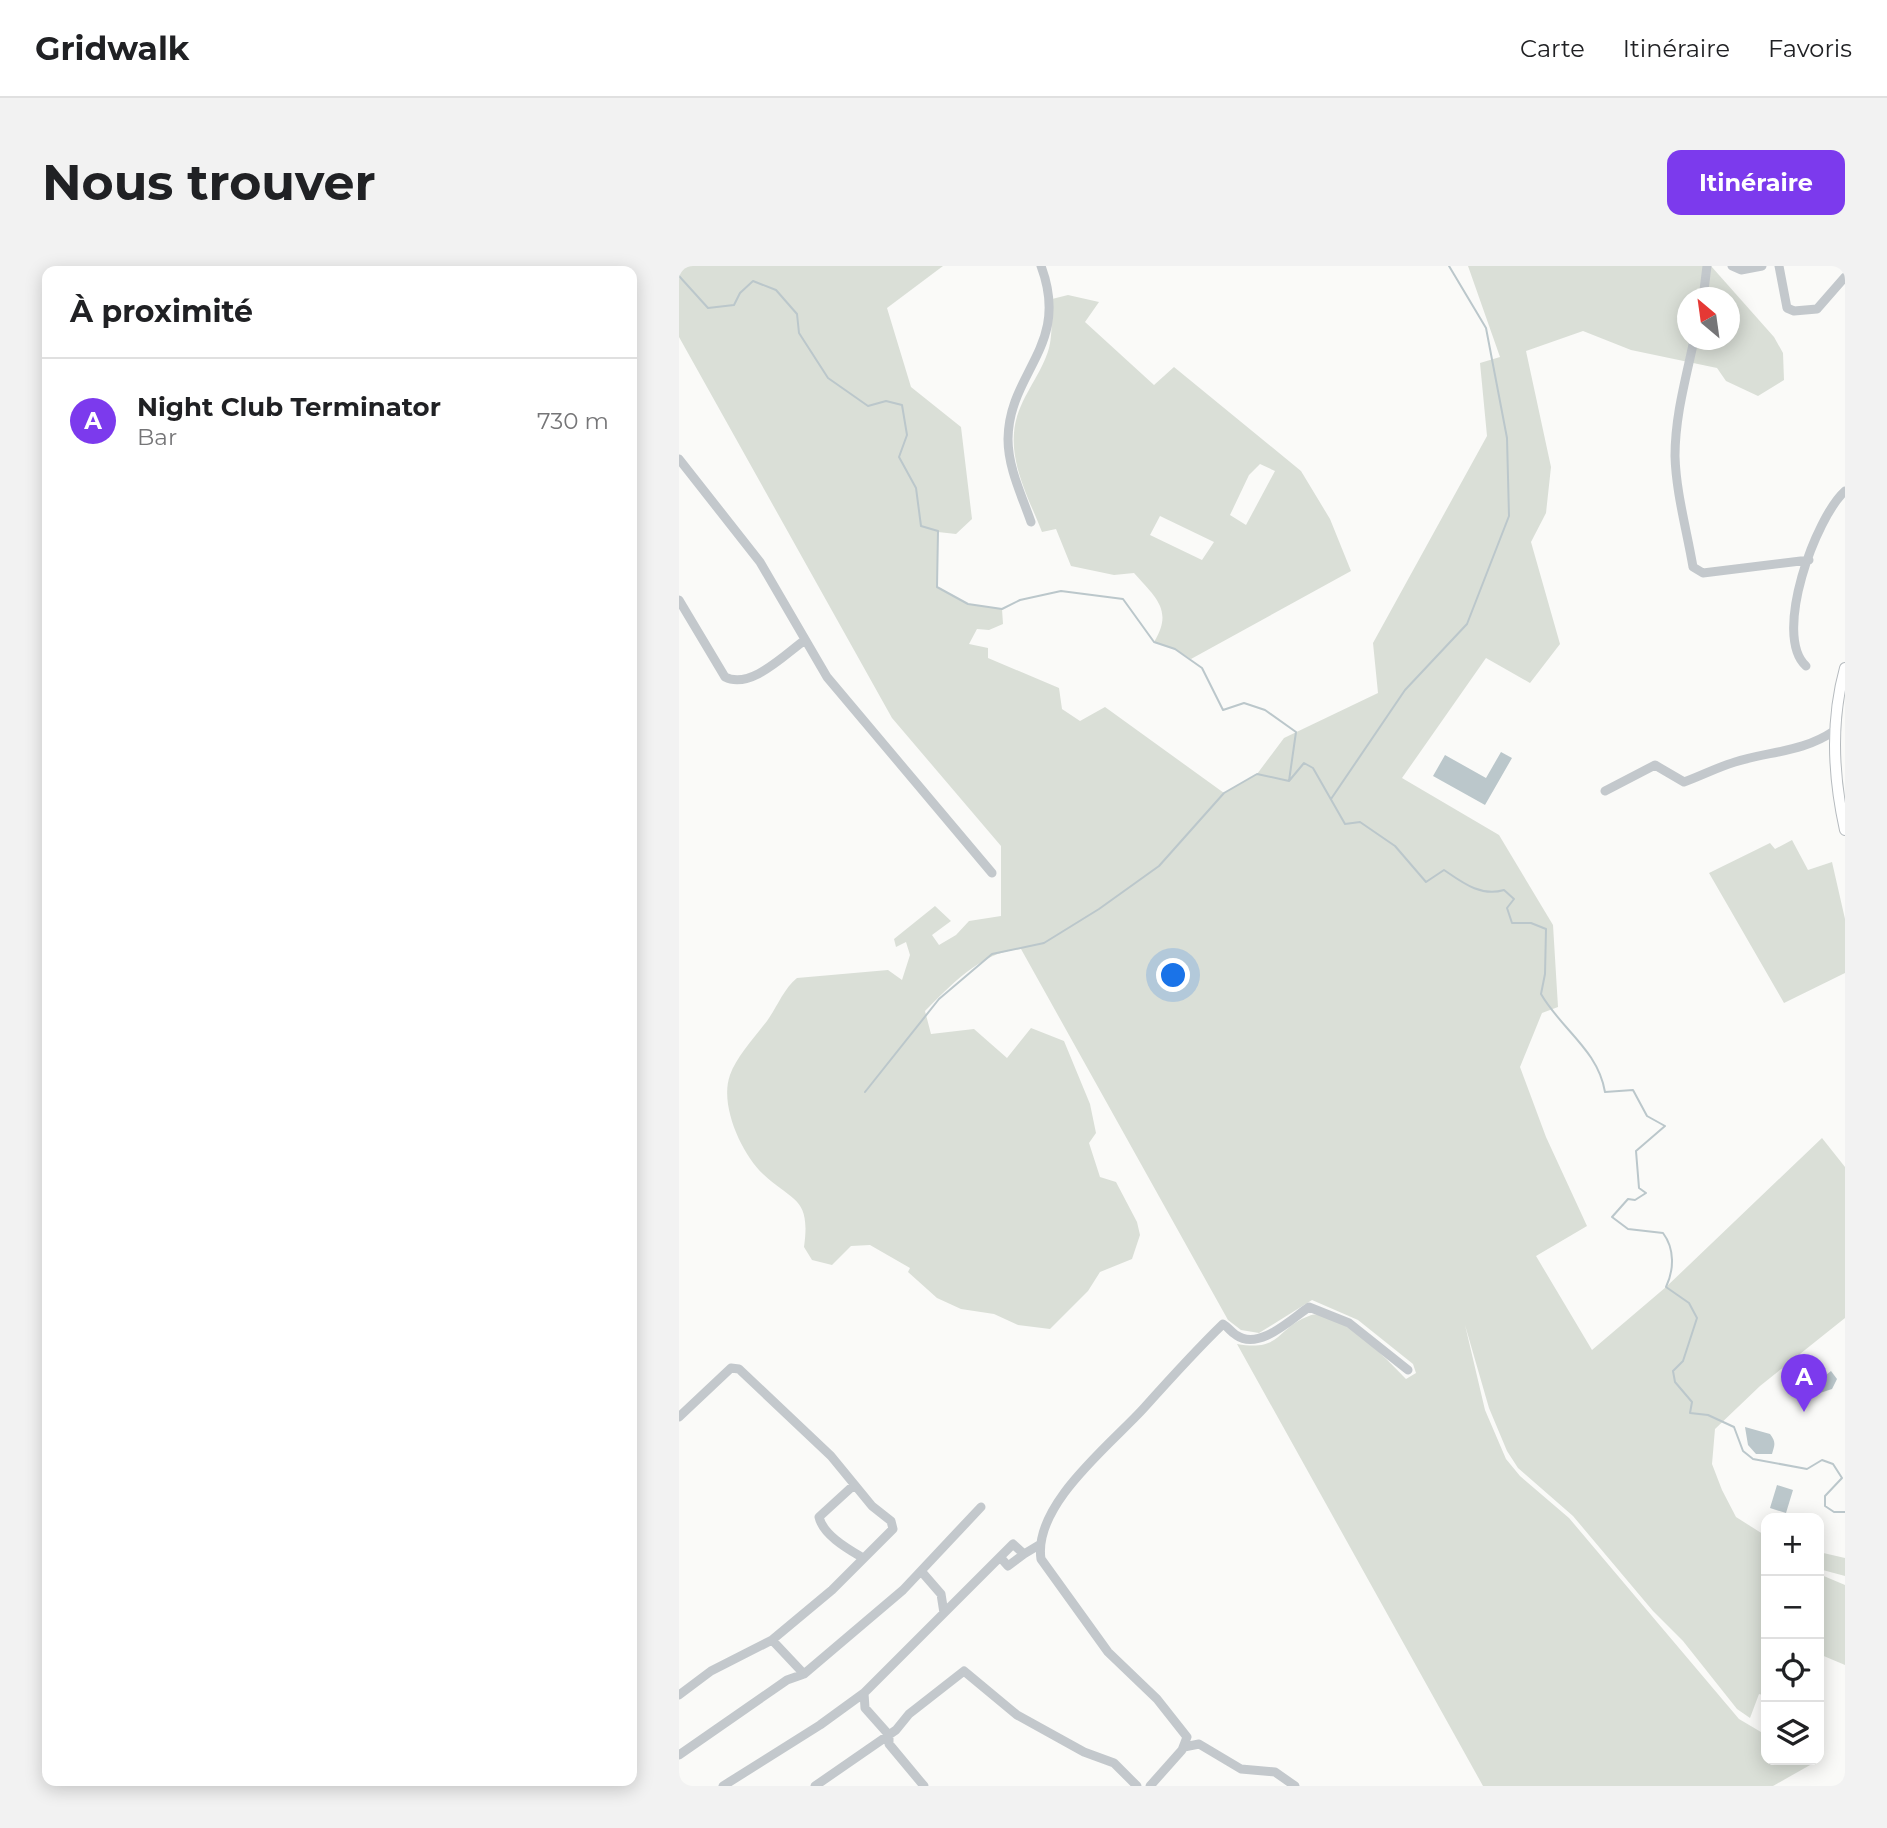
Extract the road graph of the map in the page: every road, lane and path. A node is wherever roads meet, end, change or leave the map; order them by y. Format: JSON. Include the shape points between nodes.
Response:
{"nodes":[{"id":1,"x":1041,"y":266,"type":"edge"},
{"id":2,"x":1707,"y":266,"type":"edge"},
{"id":3,"x":1732,"y":266,"type":"edge"},
{"id":4,"x":1762,"y":266,"type":"edge"},
{"id":5,"x":1779,"y":266,"type":"edge"},
{"id":6,"x":1845,"y":277,"type":"edge"},
{"id":7,"x":1704,"y":287,"type":"edge"},
{"id":8,"x":1692,"y":350,"type":"edge"},
{"id":9,"x":679,"y":460,"type":"edge"},
{"id":10,"x":1845,"y":491,"type":"edge"},
{"id":11,"x":1031,"y":522,"type":"dead end"},
{"id":12,"x":1809,"y":560,"type":"junction"},
{"id":13,"x":679,"y":600,"type":"edge"},
{"id":14,"x":805,"y":640,"type":"junction"},
{"id":15,"x":1806,"y":666,"type":"dead end"},
{"id":16,"x":1845,"y":668,"type":"edge"},
{"id":17,"x":1835,"y":731,"type":"junction"},
{"id":18,"x":1605,"y":791,"type":"dead end"},
{"id":19,"x":1845,"y":830,"type":"edge"},
{"id":20,"x":992,"y":873,"type":"dead end"},
{"id":21,"x":1408,"y":1370,"type":"dead end"},
{"id":22,"x":679,"y":1417,"type":"edge"},
{"id":23,"x":854,"y":1485,"type":"junction"},
{"id":24,"x":982,"y":1507,"type":"dead end"},
{"id":25,"x":1039,"y":1545,"type":"junction"},
{"id":26,"x":1024,"y":1554,"type":"junction"},
{"id":27,"x":1000,"y":1557,"type":"junction"},
{"id":28,"x":863,"y":1558,"type":"junction"},
{"id":29,"x":921,"y":1571,"type":"junction"},
{"id":30,"x":944,"y":1613,"type":"junction"},
{"id":31,"x":772,"y":1640,"type":"junction"},
{"id":32,"x":804,"y":1674,"type":"junction"},
{"id":33,"x":864,"y":1693,"type":"junction"},
{"id":34,"x":679,"y":1695,"type":"edge"},
{"id":35,"x":887,"y":1740,"type":"junction"},
{"id":36,"x":1184,"y":1747,"type":"junction"},
{"id":37,"x":679,"y":1755,"type":"edge"},
{"id":38,"x":723,"y":1786,"type":"edge"},
{"id":39,"x":815,"y":1786,"type":"edge"},
{"id":40,"x":924,"y":1786,"type":"edge"},
{"id":41,"x":1137,"y":1786,"type":"edge"},
{"id":42,"x":1150,"y":1786,"type":"edge"},
{"id":43,"x":1295,"y":1786,"type":"edge"}],
"edges":[{"from":1,"to":11,"type":"street","via":[[1050,297],[1048,331],[1014,406],[1008,438]]},
{"from":2,"to":7,"type":"street"},
{"from":3,"to":4,"type":"street","via":[[1741,270]]},
{"from":5,"to":6,"type":"street","via":[[1787,308],[1794,311],[1817,309]]},
{"from":8,"to":12,"type":"street","via":[[1680,401],[1675,455],[1693,567],[1703,573]]},
{"from":9,"to":14,"type":"street","via":[[759,562]]},
{"from":10,"to":12,"type":"street","via":[[1828,513]]},
{"from":12,"to":15,"type":"street","via":[[1794,601],[1792,623],[1796,654]]},
{"from":13,"to":14,"type":"street","via":[[725,677],[733,681],[751,677]]},
{"from":14,"to":20,"type":"street","via":[[827,677]]},
{"from":16,"to":17,"type":"main road"},
{"from":17,"to":18,"type":"street","via":[[1794,751],[1734,762],[1684,782],[1655,765]]},
{"from":17,"to":19,"type":"main road","via":[[1836,780]]},
{"from":21,"to":25,"type":"street","via":[[1349,1323],[1308,1307],[1260,1338],[1248,1340],[1223,1324],[1093,1456],[1064,1494]]},
{"from":22,"to":23,"type":"street","via":[[735,1367],[820,1444]]},
{"from":23,"to":28,"type":"street","via":[[891,1521],[893,1529]]},
{"from":23,"to":28,"type":"street","via":[[819,1517],[839,1542]]},
{"from":24,"to":29,"type":"street"},
{"from":25,"to":26,"type":"street"},
{"from":25,"to":36,"type":"street","via":[[1047,1572],[1108,1652],[1174,1718],[1187,1737]]},
{"from":26,"to":27,"type":"street","via":[[1008,1566]]},
{"from":26,"to":27,"type":"street","via":[[1013,1544]]},
{"from":27,"to":30,"type":"street"},
{"from":28,"to":31,"type":"street"},
{"from":29,"to":30,"type":"street","via":[[941,1594]]},
{"from":29,"to":32,"type":"street"},
{"from":30,"to":33,"type":"street"},
{"from":31,"to":32,"type":"street"},
{"from":31,"to":34,"type":"street","via":[[711,1671]]},
{"from":32,"to":37,"type":"street"},
{"from":33,"to":35,"type":"street","via":[[865,1707]]},
{"from":33,"to":38,"type":"street"},
{"from":35,"to":39,"type":"street"},
{"from":35,"to":40,"type":"street"},
{"from":35,"to":41,"type":"street","via":[[909,1714],[964,1671],[1017,1715],[1114,1763]]},
{"from":36,"to":42,"type":"street"},
{"from":36,"to":43,"type":"street","via":[[1199,1744],[1241,1769],[1275,1772]]}]}
